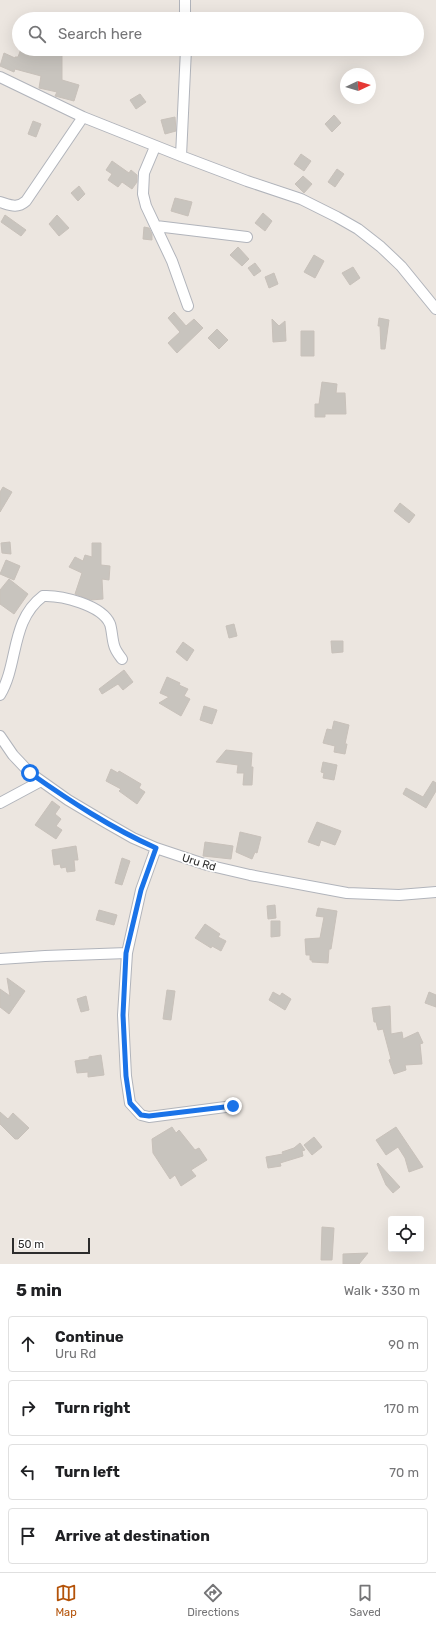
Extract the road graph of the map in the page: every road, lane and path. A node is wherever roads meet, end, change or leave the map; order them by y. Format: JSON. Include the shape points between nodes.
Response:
{"nodes":[{"id":1,"x":185,"y":0,"type":"edge"},
{"id":2,"x":185,"y":12,"type":"edge"},
{"id":3,"x":186,"y":56,"type":"edge"},
{"id":4,"x":0,"y":77,"type":"edge"},
{"id":5,"x":83,"y":117,"type":"junction"},
{"id":6,"x":155,"y":147,"type":"junction"},
{"id":7,"x":181,"y":156,"type":"junction"},
{"id":8,"x":0,"y":202,"type":"edge"},
{"id":9,"x":156,"y":226,"type":"junction"},
{"id":10,"x":247,"y":237,"type":"dead end"},
{"id":11,"x":188,"y":306,"type":"dead end"},
{"id":12,"x":436,"y":309,"type":"edge"},
{"id":13,"x":122,"y":659,"type":"dead end"},
{"id":14,"x":0,"y":695,"type":"edge"},
{"id":15,"x":0,"y":736,"type":"edge"},
{"id":16,"x":40,"y":781,"type":"junction"},
{"id":17,"x":0,"y":803,"type":"edge"},
{"id":18,"x":156,"y":848,"type":"junction"},
{"id":19,"x":436,"y":892,"type":"edge"},
{"id":20,"x":126,"y":953,"type":"junction"},
{"id":21,"x":0,"y":959,"type":"edge"},
{"id":22,"x":233,"y":1106,"type":"dead end"}],
"edges":[{"from":1,"to":2,"type":"street"},
{"from":3,"to":7,"type":"street"},
{"from":4,"to":5,"type":"street"},
{"from":5,"to":6,"type":"street"},
{"from":5,"to":8,"type":"street","via":[[26,201],[16,206]]},
{"from":6,"to":7,"type":"street"},
{"from":6,"to":9,"type":"street","via":[[143,181],[146,206]]},
{"from":7,"to":12,"type":"street","via":[[301,199],[347,223],[381,247],[401,266]]},
{"from":9,"to":10,"type":"street"},
{"from":9,"to":11,"type":"street"},
{"from":13,"to":14,"type":"street","via":[[114,647],[110,623],[103,615],[91,606],[64,597],[43,596],[34,603],[24,618]]},
{"from":15,"to":16,"type":"street","name":"Uru Rd","via":[[13,754]]},
{"from":16,"to":17,"type":"street"},
{"from":16,"to":18,"type":"street","name":"Uru Rd","via":[[105,822]]},
{"from":18,"to":19,"type":"street","name":"Uru Rd","via":[[207,865],[347,893],[399,896]]},
{"from":18,"to":20,"type":"street","via":[[141,890]]},
{"from":20,"to":21,"type":"street"},
{"from":20,"to":22,"type":"street","via":[[123,1015],[130,1103],[141,1115],[149,1116]]}]}
